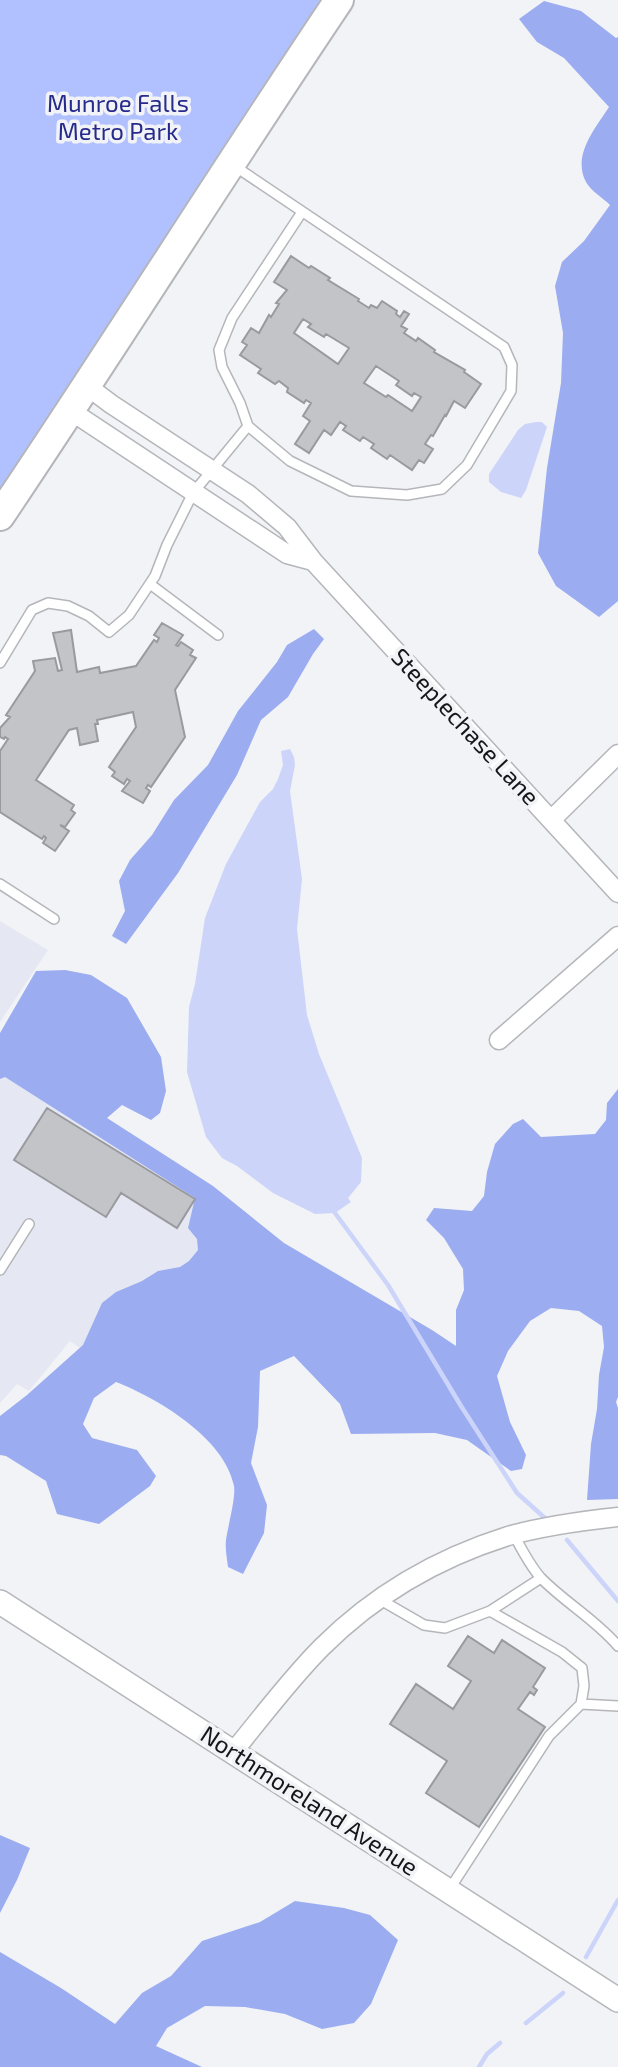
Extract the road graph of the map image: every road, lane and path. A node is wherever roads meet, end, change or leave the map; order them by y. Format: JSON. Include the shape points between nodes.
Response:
{"nodes":[{"id":1,"x":339,"y":0,"type":"edge"},
{"id":2,"x":230,"y":163,"type":"junction"},
{"id":3,"x":302,"y":212,"type":"junction"},
{"id":4,"x":87,"y":387,"type":"junction"},
{"id":5,"x":71,"y":411,"type":"junction"},
{"id":6,"x":248,"y":426,"type":"junction"},
{"id":7,"x":211,"y":469,"type":"junction"},
{"id":8,"x":193,"y":493,"type":"junction"},
{"id":9,"x":0,"y":516,"type":"edge"},
{"id":10,"x":313,"y":561,"type":"junction"},
{"id":11,"x":150,"y":584,"type":"junction"},
{"id":12,"x":218,"y":635,"type":"dead end"},
{"id":13,"x":0,"y":663,"type":"edge"},
{"id":14,"x":618,"y":754,"type":"edge"},
{"id":15,"x":551,"y":820,"type":"junction"},
{"id":16,"x":0,"y":884,"type":"edge"},
{"id":17,"x":618,"y":893,"type":"edge"},
{"id":18,"x":54,"y":919,"type":"dead end"},
{"id":19,"x":618,"y":936,"type":"edge"},
{"id":20,"x":499,"y":1040,"type":"dead end"},
{"id":21,"x":29,"y":1224,"type":"dead end"},
{"id":22,"x":0,"y":1270,"type":"edge"},
{"id":23,"x":618,"y":1517,"type":"edge"},
{"id":24,"x":514,"y":1535,"type":"junction"},
{"id":25,"x":541,"y":1578,"type":"junction"},
{"id":26,"x":379,"y":1599,"type":"junction"},
{"id":27,"x":0,"y":1602,"type":"edge"},
{"id":28,"x":490,"y":1611,"type":"junction"},
{"id":29,"x":618,"y":1646,"type":"edge"},
{"id":30,"x":581,"y":1704,"type":"junction"},
{"id":31,"x":618,"y":1706,"type":"edge"},
{"id":32,"x":233,"y":1752,"type":"junction"},
{"id":33,"x":448,"y":1891,"type":"junction"},
{"id":34,"x":618,"y":2000,"type":"edge"}],
"edges":[{"from":1,"to":2,"type":"main road"},
{"from":2,"to":3,"type":"lane"},
{"from":2,"to":4,"type":"main road"},
{"from":3,"to":6,"type":"lane","via":[[232,318],[219,350]]},
{"from":3,"to":6,"type":"lane","via":[[504,346],[512,365],[511,391],[467,465],[442,489],[407,495],[351,491],[290,461]]},
{"from":4,"to":5,"type":"main road"},
{"from":4,"to":7,"type":"street","name":"Steeplechase Lane"},
{"from":5,"to":8,"type":"street","name":"Steeplechase Lane"},
{"from":5,"to":9,"type":"main road"},
{"from":6,"to":7,"type":"lane"},
{"from":7,"to":8,"type":"lane"},
{"from":7,"to":10,"type":"street","name":"Steeplechase Lane","via":[[287,527]]},
{"from":8,"to":10,"type":"street","name":"Steeplechase Lane","via":[[287,554]]},
{"from":8,"to":11,"type":"lane"},
{"from":10,"to":15,"type":"street","name":"Steeplechase Lane"},
{"from":11,"to":12,"type":"lane"},
{"from":11,"to":13,"type":"lane","via":[[129,615],[109,632],[68,606],[48,603],[32,610]]},
{"from":14,"to":15,"type":"street"},
{"from":15,"to":17,"type":"street","name":"Steeplechase Lane"},
{"from":16,"to":18,"type":"lane"},
{"from":19,"to":20,"type":"street"},
{"from":21,"to":22,"type":"lane"},
{"from":23,"to":24,"type":"street"},
{"from":24,"to":25,"type":"lane"},
{"from":24,"to":26,"type":"street","via":[[435,1565]]},
{"from":25,"to":28,"type":"lane"},
{"from":25,"to":29,"type":"lane"},
{"from":26,"to":28,"type":"lane","via":[[424,1626],[445,1628]]},
{"from":26,"to":32,"type":"street","via":[[322,1647]]},
{"from":27,"to":32,"type":"street","name":"Northmoreland Avenue"},
{"from":28,"to":30,"type":"lane","via":[[582,1668]]},
{"from":30,"to":31,"type":"lane"},
{"from":30,"to":33,"type":"lane","via":[[549,1735]]},
{"from":32,"to":33,"type":"street","name":"Northmoreland Avenue"},
{"from":33,"to":34,"type":"street","name":"Northmoreland Avenue"}]}
